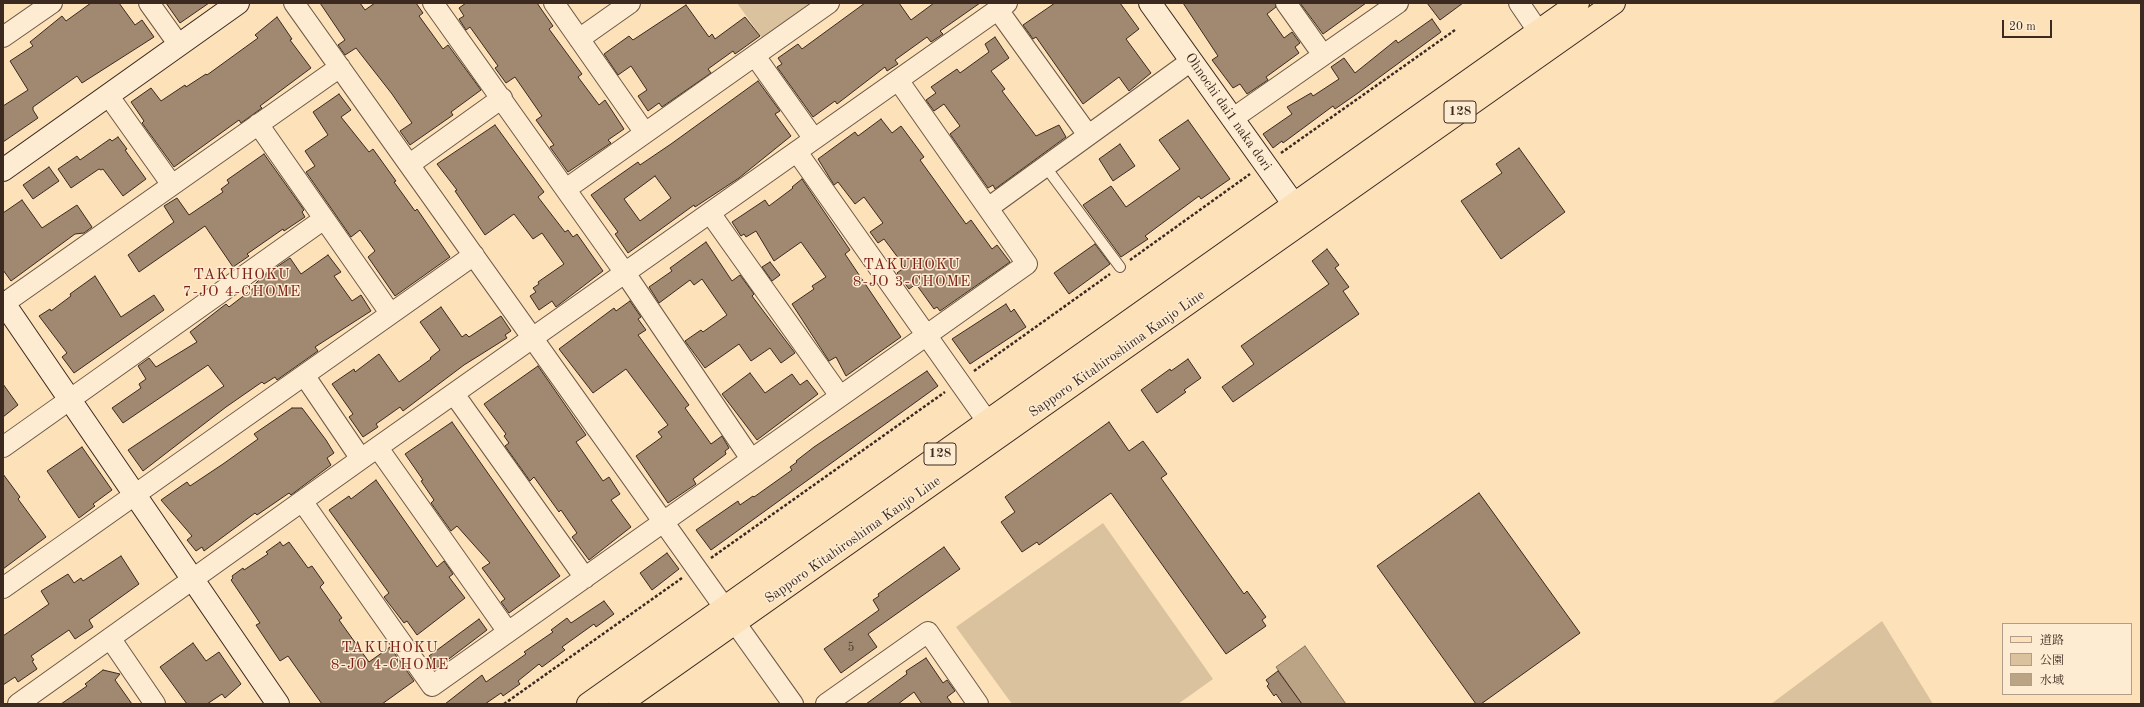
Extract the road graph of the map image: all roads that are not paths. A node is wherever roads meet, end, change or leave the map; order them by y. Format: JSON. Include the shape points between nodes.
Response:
{"nodes":[{"id":1,"x":149,"y":3,"type":"edge"},
{"id":2,"x":238,"y":3,"type":"edge"},
{"id":3,"x":294,"y":3,"type":"edge"},
{"id":4,"x":433,"y":3,"type":"edge"},
{"id":5,"x":554,"y":3,"type":"edge"},
{"id":6,"x":630,"y":3,"type":"edge"},
{"id":7,"x":828,"y":3,"type":"edge"},
{"id":8,"x":1150,"y":3,"type":"edge"},
{"id":9,"x":1286,"y":3,"type":"edge"},
{"id":10,"x":1398,"y":3,"type":"edge"},
{"id":11,"x":1519,"y":3,"type":"edge"},
{"id":12,"x":1578,"y":3,"type":"edge"},
{"id":13,"x":1614,"y":3,"type":"edge"},
{"id":14,"x":44,"y":5,"type":"edge"},
{"id":15,"x":1003,"y":5,"type":"edge"},
{"id":16,"x":3,"y":37,"type":"edge"},
{"id":17,"x":579,"y":39,"type":"junction"},
{"id":18,"x":1544,"y":40,"type":"junction"},
{"id":19,"x":179,"y":45,"type":"junction"},
{"id":20,"x":1323,"y":55,"type":"junction"},
{"id":21,"x":755,"y":56,"type":"junction"},
{"id":22,"x":1191,"y":61,"type":"junction"},
{"id":23,"x":340,"y":67,"type":"junction"},
{"id":24,"x":898,"y":80,"type":"junction"},
{"id":25,"x":108,"y":95,"type":"junction"},
{"id":26,"x":502,"y":98,"type":"junction"},
{"id":27,"x":1232,"y":119,"type":"junction"},
{"id":28,"x":258,"y":124,"type":"junction"},
{"id":29,"x":645,"y":133,"type":"junction"},
{"id":30,"x":1088,"y":135,"type":"junction"},
{"id":31,"x":814,"y":139,"type":"junction"},
{"id":32,"x":797,"y":152,"type":"junction"},
{"id":33,"x":410,"y":164,"type":"junction"},
{"id":34,"x":1045,"y":166,"type":"junction"},
{"id":35,"x":3,"y":170,"type":"edge"},
{"id":36,"x":172,"y":185,"type":"junction"},
{"id":37,"x":566,"y":190,"type":"junction"},
{"id":38,"x":988,"y":208,"type":"junction"},
{"id":39,"x":710,"y":213,"type":"junction"},
{"id":40,"x":1299,"y":213,"type":"junction"},
{"id":41,"x":324,"y":219,"type":"junction"},
{"id":42,"x":474,"y":255,"type":"junction"},
{"id":43,"x":1120,"y":267,"type":"dead end"},
{"id":44,"x":625,"y":274,"type":"junction"},
{"id":45,"x":3,"y":303,"type":"edge"},
{"id":46,"x":390,"y":313,"type":"junction"},
{"id":47,"x":926,"y":335,"type":"junction"},
{"id":48,"x":534,"y":338,"type":"junction"},
{"id":49,"x":304,"y":374,"type":"junction"},
{"id":50,"x":454,"y":394,"type":"junction"},
{"id":51,"x":840,"y":396,"type":"junction"},
{"id":52,"x":70,"y":399,"type":"junction"},
{"id":53,"x":987,"y":421,"type":"junction"},
{"id":54,"x":3,"y":447,"type":"edge"},
{"id":55,"x":370,"y":453,"type":"junction"},
{"id":56,"x":751,"y":459,"type":"junction"},
{"id":57,"x":135,"y":495,"type":"junction"},
{"id":58,"x":302,"y":501,"type":"junction"},
{"id":59,"x":663,"y":522,"type":"junction"},
{"id":60,"x":585,"y":578,"type":"junction"},
{"id":61,"x":192,"y":579,"type":"junction"},
{"id":62,"x":3,"y":588,"type":"edge"},
{"id":63,"x":730,"y":615,"type":"junction"},
{"id":64,"x":508,"y":632,"type":"junction"},
{"id":65,"x":110,"y":638,"type":"junction"},
{"id":66,"x":29,"y":701,"type":"edge"},
{"id":67,"x":155,"y":704,"type":"edge"},
{"id":68,"x":278,"y":704,"type":"edge"},
{"id":69,"x":588,"y":704,"type":"edge"},
{"id":70,"x":620,"y":704,"type":"edge"},
{"id":71,"x":793,"y":704,"type":"edge"},
{"id":72,"x":826,"y":704,"type":"edge"},
{"id":73,"x":978,"y":704,"type":"edge"}],
"edges":[{"from":1,"to":19,"type":"street"},
{"from":2,"to":19,"type":"street"},
{"from":3,"to":23,"type":"street"},
{"from":4,"to":26,"type":"street"},
{"from":5,"to":17,"type":"street"},
{"from":6,"to":17,"type":"street"},
{"from":7,"to":21,"type":"street"},
{"from":8,"to":22,"type":"street","name":"Ohnochi dai1 naka dori"},
{"from":9,"to":20,"type":"street"},
{"from":10,"to":20,"type":"street"},
{"from":11,"to":18,"type":"street"},
{"from":12,"to":18,"type":"main road","name":"Sapporo Kitahiroshima Kanjo Line","number":"128"},
{"from":13,"to":18,"type":"main road","name":"Sapporo Kitahiroshima Kanjo Line","number":"128"},
{"from":14,"to":16,"type":"street"},
{"from":15,"to":24,"type":"street"},
{"from":15,"to":30,"type":"street"},
{"from":17,"to":29,"type":"street"},
{"from":18,"to":40,"type":"main road","name":"Sapporo Kitahiroshima Kanjo Line","number":"128"},
{"from":19,"to":25,"type":"street"},
{"from":20,"to":27,"type":"street"},
{"from":21,"to":29,"type":"street"},
{"from":21,"to":31,"type":"street"},
{"from":22,"to":27,"type":"street","name":"Ohnochi dai1 naka dori"},
{"from":22,"to":30,"type":"street"},
{"from":23,"to":28,"type":"street"},
{"from":23,"to":33,"type":"street"},
{"from":24,"to":31,"type":"street"},
{"from":24,"to":38,"type":"street"},
{"from":25,"to":35,"type":"street"},
{"from":25,"to":36,"type":"street"},
{"from":26,"to":33,"type":"street"},
{"from":26,"to":37,"type":"street"},
{"from":27,"to":40,"type":"street","name":"Ohnochi dai1 naka dori"},
{"from":28,"to":36,"type":"street"},
{"from":28,"to":41,"type":"street"},
{"from":29,"to":37,"type":"street"},
{"from":30,"to":34,"type":"street"},
{"from":31,"to":32,"type":"street"},
{"from":32,"to":39,"type":"street"},
{"from":32,"to":47,"type":"street"},
{"from":33,"to":42,"type":"street"},
{"from":34,"to":38,"type":"street"},
{"from":34,"to":43,"type":"lane"},
{"from":36,"to":45,"type":"street"},
{"from":37,"to":44,"type":"street"},
{"from":38,"to":47,"type":"street","via":[[1027,264]]},
{"from":39,"to":44,"type":"street"},
{"from":39,"to":51,"type":"street"},
{"from":40,"to":53,"type":"main road","name":"Sapporo Kitahiroshima Kanjo Line","number":"128"},
{"from":40,"to":63,"type":"main road","name":"Sapporo Kitahiroshima Kanjo Line","number":"128"},
{"from":41,"to":46,"type":"street"},
{"from":41,"to":52,"type":"street"},
{"from":42,"to":46,"type":"street"},
{"from":42,"to":48,"type":"street"},
{"from":44,"to":48,"type":"street"},
{"from":44,"to":56,"type":"street"},
{"from":45,"to":52,"type":"street"},
{"from":46,"to":49,"type":"street"},
{"from":47,"to":51,"type":"street"},
{"from":47,"to":53,"type":"street"},
{"from":48,"to":50,"type":"street"},
{"from":48,"to":59,"type":"street"},
{"from":49,"to":55,"type":"street"},
{"from":49,"to":57,"type":"street"},
{"from":50,"to":55,"type":"street"},
{"from":50,"to":60,"type":"street"},
{"from":51,"to":56,"type":"street"},
{"from":52,"to":54,"type":"street"},
{"from":52,"to":57,"type":"street"},
{"from":53,"to":63,"type":"main road","name":"Sapporo Kitahiroshima Kanjo Line","number":"128"},
{"from":55,"to":58,"type":"street"},
{"from":55,"to":64,"type":"street"},
{"from":56,"to":59,"type":"street"},
{"from":57,"to":61,"type":"street"},
{"from":57,"to":62,"type":"street"},
{"from":58,"to":61,"type":"street"},
{"from":58,"to":64,"type":"street","via":[[432,686]]},
{"from":59,"to":60,"type":"street"},
{"from":59,"to":63,"type":"street"},
{"from":60,"to":64,"type":"street"},
{"from":61,"to":65,"type":"street"},
{"from":61,"to":68,"type":"street"},
{"from":63,"to":69,"type":"main road","name":"Sapporo Kitahiroshima Kanjo Line","number":"128"},
{"from":63,"to":70,"type":"main road","name":"Sapporo Kitahiroshima Kanjo Line","number":"128"},
{"from":63,"to":71,"type":"street"},
{"from":65,"to":66,"type":"street"},
{"from":65,"to":67,"type":"street"},
{"from":72,"to":73,"type":"street","via":[[928,632]]}]}
